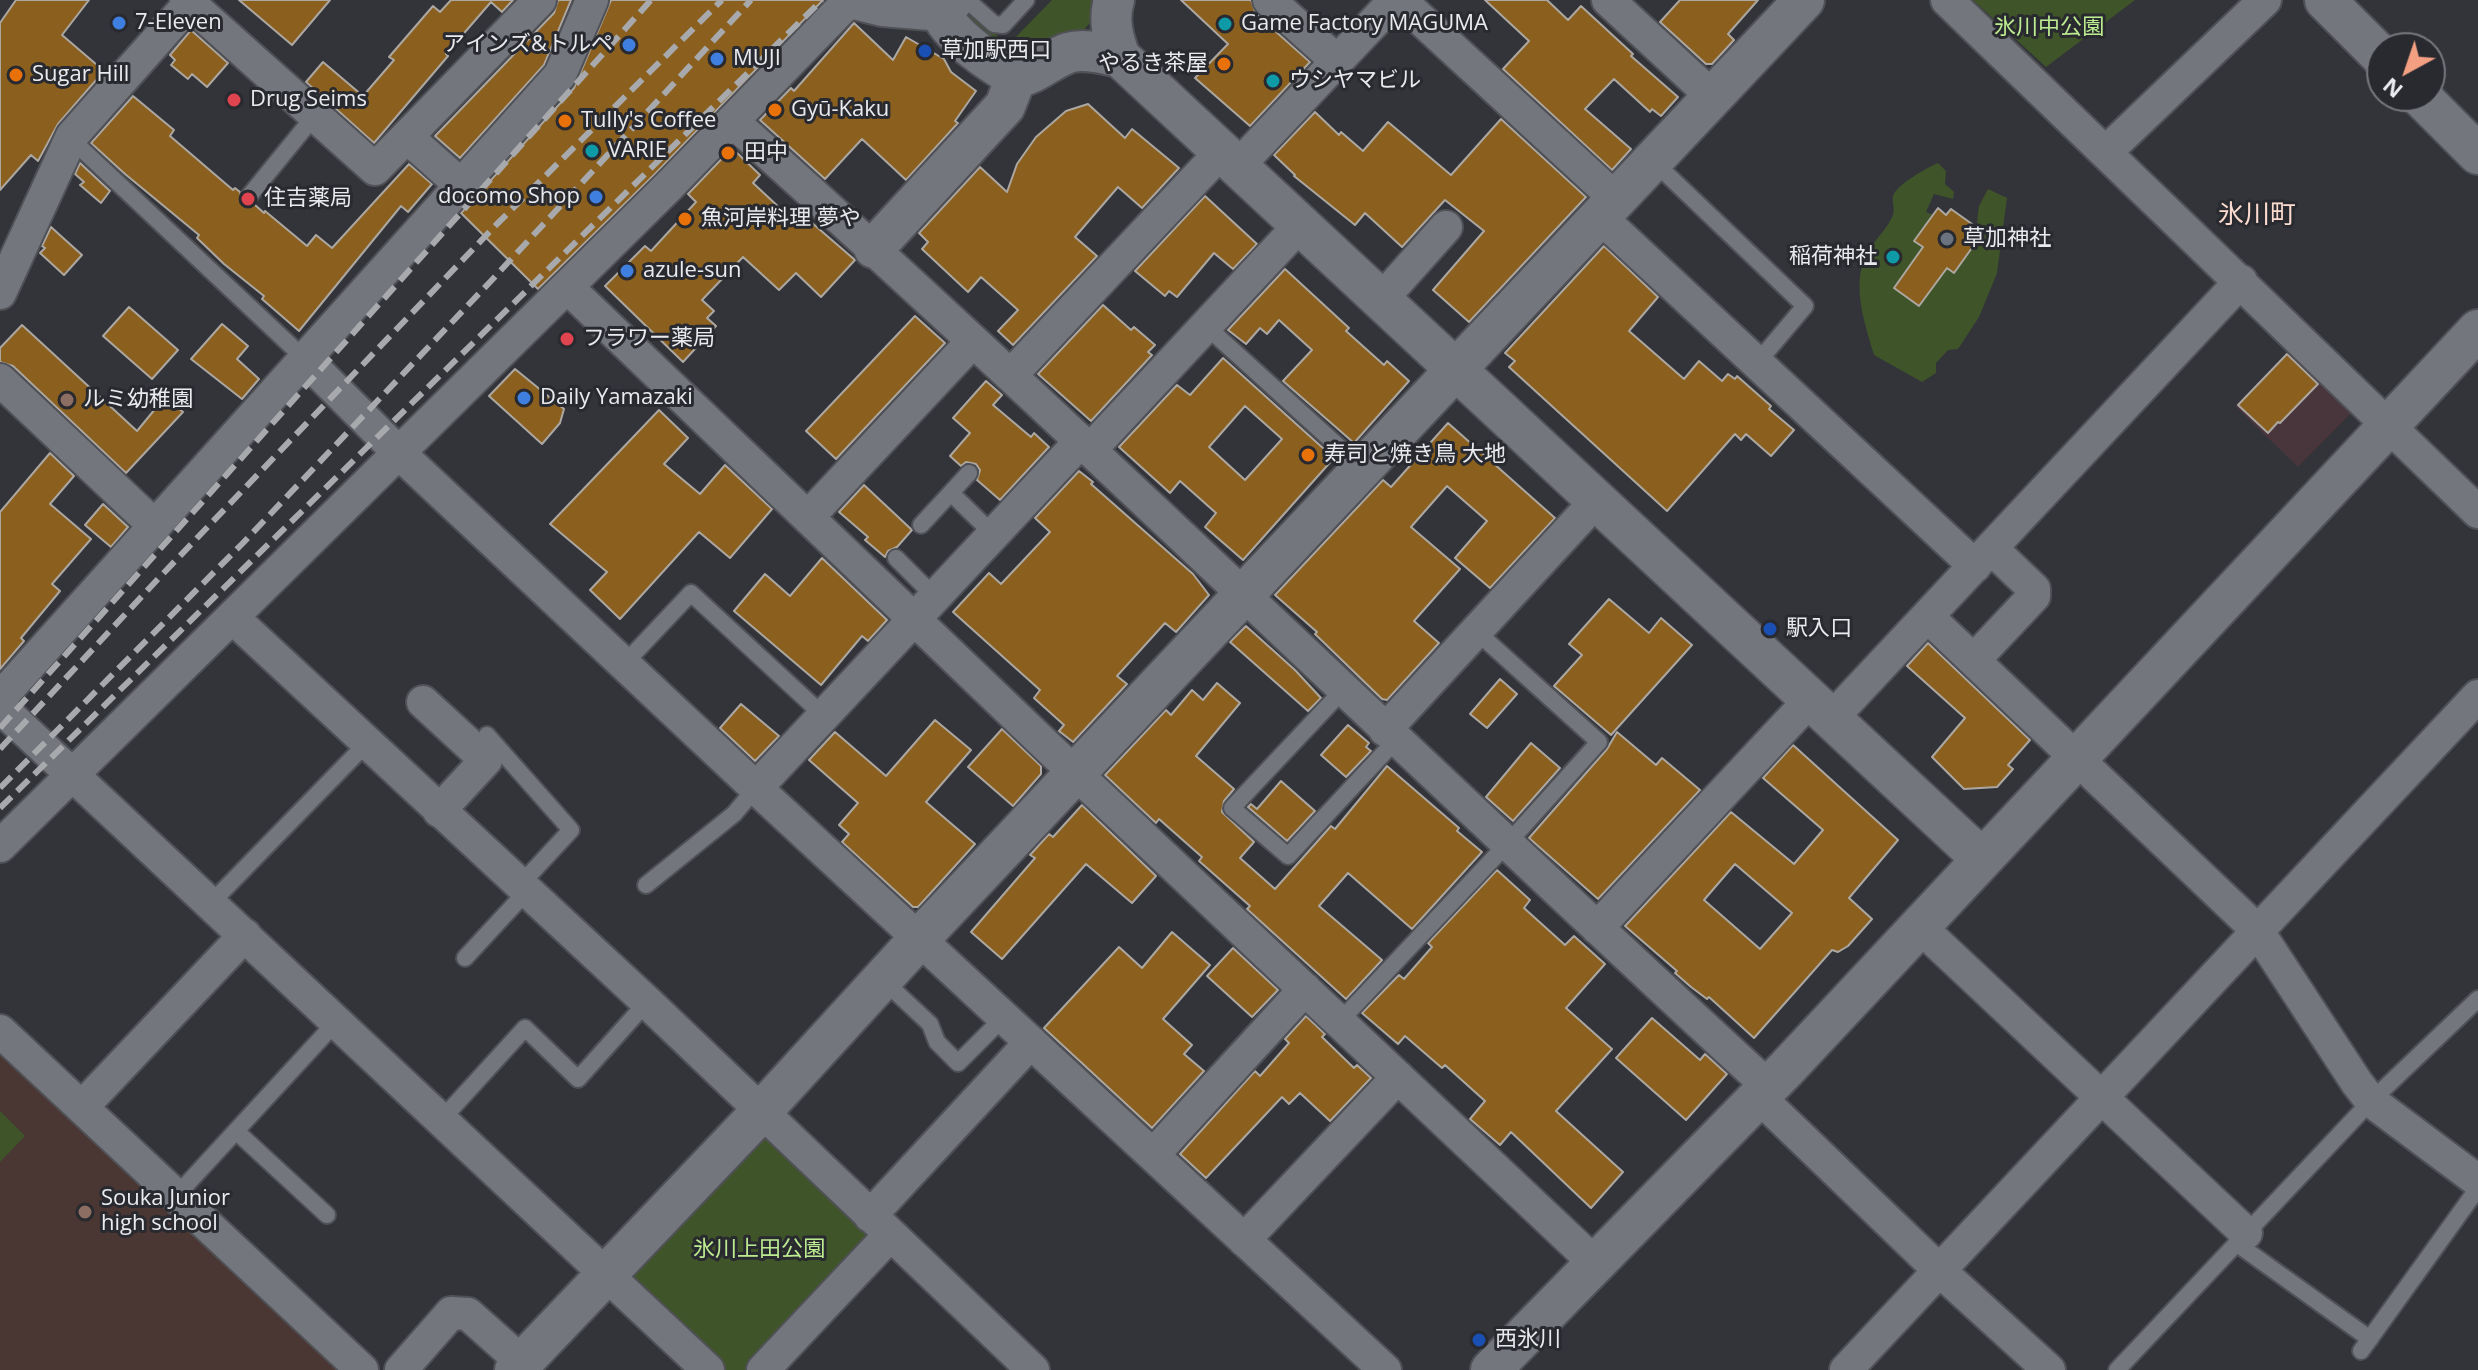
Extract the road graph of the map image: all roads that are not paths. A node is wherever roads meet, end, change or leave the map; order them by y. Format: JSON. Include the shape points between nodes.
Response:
{"nodes":[{"id":1,"x":540,"y":0,"type":"edge"},
{"id":2,"x":592,"y":0,"type":"edge"},
{"id":3,"x":1026,"y":0,"type":"edge"},
{"id":4,"x":1269,"y":0,"type":"edge"},
{"id":5,"x":1398,"y":0,"type":"edge"},
{"id":6,"x":1608,"y":0,"type":"edge"},
{"id":7,"x":1804,"y":0,"type":"edge"},
{"id":8,"x":1947,"y":0,"type":"edge"},
{"id":9,"x":2265,"y":0,"type":"edge"},
{"id":10,"x":2325,"y":0,"type":"edge"},
{"id":11,"x":1113,"y":1,"type":"edge"},
{"id":12,"x":191,"y":2,"type":"edge"},
{"id":13,"x":954,"y":5,"type":"edge"},
{"id":14,"x":2366,"y":41,"type":"edge"},
{"id":15,"x":1067,"y":53,"type":"junction"},
{"id":16,"x":1120,"y":57,"type":"junction"},
{"id":17,"x":1337,"y":61,"type":"junction"},
{"id":18,"x":1016,"y":78,"type":"junction"},
{"id":19,"x":1713,"y":97,"type":"junction"},
{"id":20,"x":2436,"y":112,"type":"edge"},
{"id":21,"x":316,"y":114,"type":"junction"},
{"id":22,"x":732,"y":121,"type":"junction"},
{"id":23,"x":407,"y":137,"type":"junction"},
{"id":24,"x":71,"y":139,"type":"junction"},
{"id":25,"x":2106,"y":152,"type":"junction"},
{"id":26,"x":2478,"y":154,"type":"edge"},
{"id":27,"x":1229,"y":159,"type":"junction"},
{"id":28,"x":1653,"y":161,"type":"junction"},
{"id":29,"x":462,"y":186,"type":"junction"},
{"id":30,"x":250,"y":195,"type":"dead end"},
{"id":31,"x":1608,"y":208,"type":"junction"},
{"id":32,"x":1299,"y":226,"type":"junction"},
{"id":33,"x":1446,"y":227,"type":"dead end"},
{"id":34,"x":874,"y":248,"type":"junction"},
{"id":35,"x":2241,"y":281,"type":"junction"},
{"id":36,"x":567,"y":287,"type":"junction"},
{"id":37,"x":0,"y":293,"type":"edge"},
{"id":38,"x":1380,"y":301,"type":"junction"},
{"id":39,"x":1206,"y":326,"type":"junction"},
{"id":40,"x":2478,"y":330,"type":"edge"},
{"id":41,"x":973,"y":341,"type":"junction"},
{"id":42,"x":305,"y":359,"type":"junction"},
{"id":43,"x":1757,"y":363,"type":"junction"},
{"id":44,"x":1456,"y":370,"type":"junction"},
{"id":45,"x":1011,"y":375,"type":"junction"},
{"id":46,"x":0,"y":380,"type":"edge"},
{"id":47,"x":2390,"y":426,"type":"junction"},
{"id":48,"x":1085,"y":446,"type":"junction"},
{"id":49,"x":399,"y":453,"type":"junction"},
{"id":50,"x":1362,"y":468,"type":"junction"},
{"id":51,"x":969,"y":473,"type":"dead end"},
{"id":52,"x":951,"y":493,"type":"junction"},
{"id":53,"x":1596,"y":501,"type":"junction"},
{"id":54,"x":2478,"y":512,"type":"edge"},
{"id":55,"x":808,"y":517,"type":"junction"},
{"id":56,"x":921,"y":525,"type":"dead end"},
{"id":57,"x":155,"y":526,"type":"junction"},
{"id":58,"x":993,"y":534,"type":"junction"},
{"id":59,"x":1983,"y":557,"type":"junction"},
{"id":60,"x":896,"y":558,"type":"dead end"},
{"id":61,"x":1243,"y":595,"type":"junction"},
{"id":62,"x":924,"y":607,"type":"junction"},
{"id":63,"x":1928,"y":617,"type":"junction"},
{"id":64,"x":233,"y":618,"type":"junction"},
{"id":65,"x":1477,"y":632,"type":"junction"},
{"id":66,"x":1974,"y":660,"type":"junction"},
{"id":67,"x":624,"y":664,"type":"junction"},
{"id":68,"x":1343,"y":690,"type":"junction"},
{"id":69,"x":2478,"y":696,"type":"edge"},
{"id":70,"x":0,"y":698,"type":"edge"},
{"id":71,"x":423,"y":702,"type":"dead end"},
{"id":72,"x":0,"y":707,"type":"edge"},
{"id":73,"x":1820,"y":710,"type":"junction"},
{"id":74,"x":823,"y":715,"type":"junction"},
{"id":75,"x":487,"y":735,"type":"dead end"},
{"id":76,"x":1391,"y":735,"type":"junction"},
{"id":77,"x":366,"y":744,"type":"junction"},
{"id":78,"x":2077,"y":758,"type":"junction"},
{"id":79,"x":1075,"y":773,"type":"junction"},
{"id":80,"x":72,"y":774,"type":"junction"},
{"id":81,"x":756,"y":788,"type":"junction"},
{"id":82,"x":439,"y":811,"type":"junction"},
{"id":83,"x":1507,"y":844,"type":"junction"},
{"id":84,"x":0,"y":846,"type":"edge"},
{"id":85,"x":1981,"y":858,"type":"junction"},
{"id":86,"x":646,"y":885,"type":"dead end"},
{"id":87,"x":523,"y":888,"type":"junction"},
{"id":88,"x":211,"y":903,"type":"junction"},
{"id":89,"x":1920,"y":927,"type":"junction"},
{"id":90,"x":1597,"y":928,"type":"junction"},
{"id":91,"x":2257,"y":930,"type":"junction"},
{"id":92,"x":245,"y":935,"type":"junction"},
{"id":93,"x":919,"y":939,"type":"junction"},
{"id":94,"x":465,"y":958,"type":"dead end"},
{"id":95,"x":882,"y":979,"type":"junction"},
{"id":96,"x":1305,"y":989,"type":"junction"},
{"id":97,"x":2478,"y":999,"type":"edge"},
{"id":98,"x":647,"y":1002,"type":"junction"},
{"id":99,"x":1004,"y":1017,"type":"junction"},
{"id":100,"x":337,"y":1021,"type":"junction"},
{"id":101,"x":1340,"y":1021,"type":"junction"},
{"id":102,"x":0,"y":1031,"type":"edge"},
{"id":103,"x":1031,"y":1042,"type":"junction"},
{"id":104,"x":1398,"y":1077,"type":"junction"},
{"id":105,"x":1764,"y":1092,"type":"junction"},
{"id":106,"x":2101,"y":1096,"type":"junction"},
{"id":107,"x":2371,"y":1101,"type":"junction"},
{"id":108,"x":82,"y":1107,"type":"junction"},
{"id":109,"x":761,"y":1112,"type":"junction"},
{"id":110,"x":442,"y":1119,"type":"junction"},
{"id":111,"x":237,"y":1132,"type":"junction"},
{"id":112,"x":1153,"y":1155,"type":"junction"},
{"id":113,"x":2478,"y":1181,"type":"edge"},
{"id":114,"x":2478,"y":1188,"type":"edge"},
{"id":115,"x":176,"y":1196,"type":"junction"},
{"id":116,"x":327,"y":1215,"type":"dead end"},
{"id":117,"x":880,"y":1225,"type":"junction"},
{"id":118,"x":2241,"y":1238,"type":"junction"},
{"id":119,"x":1244,"y":1240,"type":"junction"},
{"id":120,"x":1595,"y":1263,"type":"junction"},
{"id":121,"x":1940,"y":1271,"type":"junction"},
{"id":122,"x":606,"y":1273,"type":"junction"},
{"id":123,"x":1017,"y":1365,"type":"edge"},
{"id":124,"x":519,"y":1366,"type":"edge"},
{"id":125,"x":362,"y":1370,"type":"edge"},
{"id":126,"x":401,"y":1370,"type":"edge"},
{"id":127,"x":708,"y":1370,"type":"edge"},
{"id":128,"x":763,"y":1370,"type":"edge"},
{"id":129,"x":1385,"y":1370,"type":"edge"},
{"id":130,"x":1491,"y":1370,"type":"edge"},
{"id":131,"x":1846,"y":1370,"type":"edge"},
{"id":132,"x":2049,"y":1370,"type":"edge"},
{"id":133,"x":2117,"y":1370,"type":"edge"}],
"edges":[{"from":1,"to":23,"type":"street"},
{"from":2,"to":29,"type":"street","via":[[560,75]]},
{"from":3,"to":13,"type":"lane","via":[[1003,25]]},
{"from":4,"to":17,"type":"street"},
{"from":5,"to":17,"type":"street"},
{"from":5,"to":31,"type":"street"},
{"from":6,"to":19,"type":"street"},
{"from":7,"to":19,"type":"street"},
{"from":8,"to":25,"type":"street"},
{"from":9,"to":25,"type":"street"},
{"from":10,"to":14,"type":"street"},
{"from":11,"to":15,"type":"street"},
{"from":11,"to":16,"type":"street","via":[[1110,20]]},
{"from":12,"to":21,"type":"street"},
{"from":12,"to":24,"type":"street"},
{"from":13,"to":18,"type":"street","via":[[947,26]]},
{"from":13,"to":22,"type":"street","via":[[882,10],[850,2]]},
{"from":15,"to":16,"type":"street"},
{"from":15,"to":18,"type":"street"},
{"from":16,"to":27,"type":"street"},
{"from":17,"to":27,"type":"street"},
{"from":18,"to":34,"type":"street","via":[[1005,106]]},
{"from":19,"to":28,"type":"street"},
{"from":20,"to":26,"type":"street"},
{"from":21,"to":23,"type":"street","via":[[375,169]]},
{"from":21,"to":30,"type":"lane"},
{"from":22,"to":34,"type":"street"},
{"from":22,"to":36,"type":"street"},
{"from":23,"to":29,"type":"street"},
{"from":24,"to":37,"type":"street"},
{"from":24,"to":42,"type":"lane"},
{"from":25,"to":35,"type":"street"},
{"from":27,"to":32,"type":"street"},
{"from":27,"to":45,"type":"street"},
{"from":28,"to":31,"type":"street"},
{"from":28,"to":43,"type":"lane","via":[[1805,306]]},
{"from":29,"to":42,"type":"street"},
{"from":31,"to":43,"type":"street"},
{"from":31,"to":44,"type":"street"},
{"from":32,"to":38,"type":"street"},
{"from":32,"to":39,"type":"street"},
{"from":33,"to":38,"type":"street"},
{"from":34,"to":41,"type":"street"},
{"from":35,"to":47,"type":"street"},
{"from":35,"to":59,"type":"street"},
{"from":36,"to":49,"type":"street"},
{"from":36,"to":55,"type":"street"},
{"from":38,"to":44,"type":"street"},
{"from":39,"to":48,"type":"street"},
{"from":39,"to":50,"type":"lane"},
{"from":40,"to":47,"type":"street"},
{"from":41,"to":45,"type":"street"},
{"from":41,"to":55,"type":"street"},
{"from":42,"to":49,"type":"street"},
{"from":42,"to":57,"type":"street"},
{"from":43,"to":59,"type":"street"},
{"from":44,"to":50,"type":"street"},
{"from":44,"to":53,"type":"street"},
{"from":45,"to":48,"type":"street"},
{"from":46,"to":57,"type":"street"},
{"from":47,"to":54,"type":"street"},
{"from":47,"to":78,"type":"street"},
{"from":48,"to":58,"type":"street"},
{"from":48,"to":61,"type":"street"},
{"from":49,"to":64,"type":"street"},
{"from":49,"to":67,"type":"street"},
{"from":50,"to":61,"type":"street"},
{"from":51,"to":52,"type":"lane"},
{"from":52,"to":56,"type":"lane"},
{"from":52,"to":58,"type":"lane"},
{"from":53,"to":65,"type":"street"},
{"from":53,"to":73,"type":"street"},
{"from":55,"to":62,"type":"street"},
{"from":57,"to":70,"type":"street"},
{"from":58,"to":62,"type":"street"},
{"from":59,"to":63,"type":"street"},
{"from":59,"to":66,"type":"street","via":[[2034,589],[2034,596]]},
{"from":60,"to":62,"type":"lane"},
{"from":61,"to":68,"type":"street"},
{"from":61,"to":79,"type":"street"},
{"from":62,"to":74,"type":"street"},
{"from":62,"to":79,"type":"street"},
{"from":63,"to":66,"type":"street"},
{"from":63,"to":73,"type":"street"},
{"from":64,"to":77,"type":"street"},
{"from":64,"to":80,"type":"street"},
{"from":65,"to":76,"type":"street"},
{"from":65,"to":83,"type":"lane","via":[[1599,742]]},
{"from":66,"to":78,"type":"street"},
{"from":67,"to":74,"type":"lane","via":[[691,593]]},
{"from":67,"to":81,"type":"street"},
{"from":68,"to":76,"type":"street"},
{"from":68,"to":76,"type":"lane","via":[[1232,808],[1288,856]]},
{"from":69,"to":91,"type":"street"},
{"from":71,"to":82,"type":"street","via":[[486,760]]},
{"from":72,"to":80,"type":"street"},
{"from":73,"to":85,"type":"street"},
{"from":73,"to":90,"type":"street"},
{"from":74,"to":81,"type":"street"},
{"from":75,"to":87,"type":"lane","via":[[571,830]]},
{"from":76,"to":83,"type":"street"},
{"from":77,"to":82,"type":"street"},
{"from":77,"to":88,"type":"lane"},
{"from":78,"to":85,"type":"street"},
{"from":78,"to":91,"type":"street"},
{"from":79,"to":93,"type":"street"},
{"from":79,"to":96,"type":"street"},
{"from":80,"to":84,"type":"street"},
{"from":80,"to":88,"type":"street"},
{"from":81,"to":86,"type":"lane","via":[[734,814]]},
{"from":81,"to":93,"type":"street"},
{"from":82,"to":87,"type":"street"},
{"from":83,"to":90,"type":"street"},
{"from":83,"to":101,"type":"lane"},
{"from":85,"to":89,"type":"street"},
{"from":87,"to":94,"type":"lane"},
{"from":87,"to":98,"type":"street"},
{"from":88,"to":92,"type":"street"},
{"from":89,"to":105,"type":"street"},
{"from":89,"to":106,"type":"street"},
{"from":90,"to":105,"type":"street"},
{"from":91,"to":106,"type":"street"},
{"from":91,"to":107,"type":"street"},
{"from":92,"to":100,"type":"street"},
{"from":92,"to":108,"type":"street"},
{"from":93,"to":95,"type":"street"},
{"from":93,"to":99,"type":"street"},
{"from":95,"to":99,"type":"lane","via":[[930,1024],[937,1042],[958,1063]]},
{"from":95,"to":109,"type":"street"},
{"from":96,"to":101,"type":"street"},
{"from":96,"to":112,"type":"street"},
{"from":97,"to":107,"type":"lane"},
{"from":98,"to":109,"type":"street"},
{"from":98,"to":110,"type":"lane","via":[[578,1079],[525,1028]]},
{"from":99,"to":103,"type":"street"},
{"from":100,"to":110,"type":"street"},
{"from":100,"to":111,"type":"lane"},
{"from":100,"to":115,"type":"lane"},
{"from":101,"to":104,"type":"street"},
{"from":102,"to":108,"type":"street"},
{"from":103,"to":112,"type":"street"},
{"from":103,"to":117,"type":"street"},
{"from":104,"to":119,"type":"street"},
{"from":104,"to":120,"type":"street"},
{"from":105,"to":120,"type":"street"},
{"from":105,"to":121,"type":"street"},
{"from":106,"to":118,"type":"street"},
{"from":106,"to":121,"type":"street"},
{"from":107,"to":113,"type":"street"},
{"from":107,"to":118,"type":"lane"},
{"from":108,"to":115,"type":"street"},
{"from":109,"to":117,"type":"street"},
{"from":109,"to":122,"type":"street"},
{"from":110,"to":122,"type":"street"},
{"from":111,"to":115,"type":"lane"},
{"from":111,"to":116,"type":"lane"},
{"from":112,"to":119,"type":"street"},
{"from":114,"to":118,"type":"lane","via":[[2365,1345]]},
{"from":115,"to":125,"type":"street"},
{"from":117,"to":123,"type":"street"},
{"from":117,"to":128,"type":"street"},
{"from":118,"to":133,"type":"lane"},
{"from":119,"to":129,"type":"street"},
{"from":120,"to":130,"type":"street"},
{"from":121,"to":131,"type":"street"},
{"from":121,"to":132,"type":"street"},
{"from":122,"to":124,"type":"street"},
{"from":122,"to":127,"type":"street"},
{"from":124,"to":126,"type":"street","via":[[468,1314],[451,1313]]}]}
